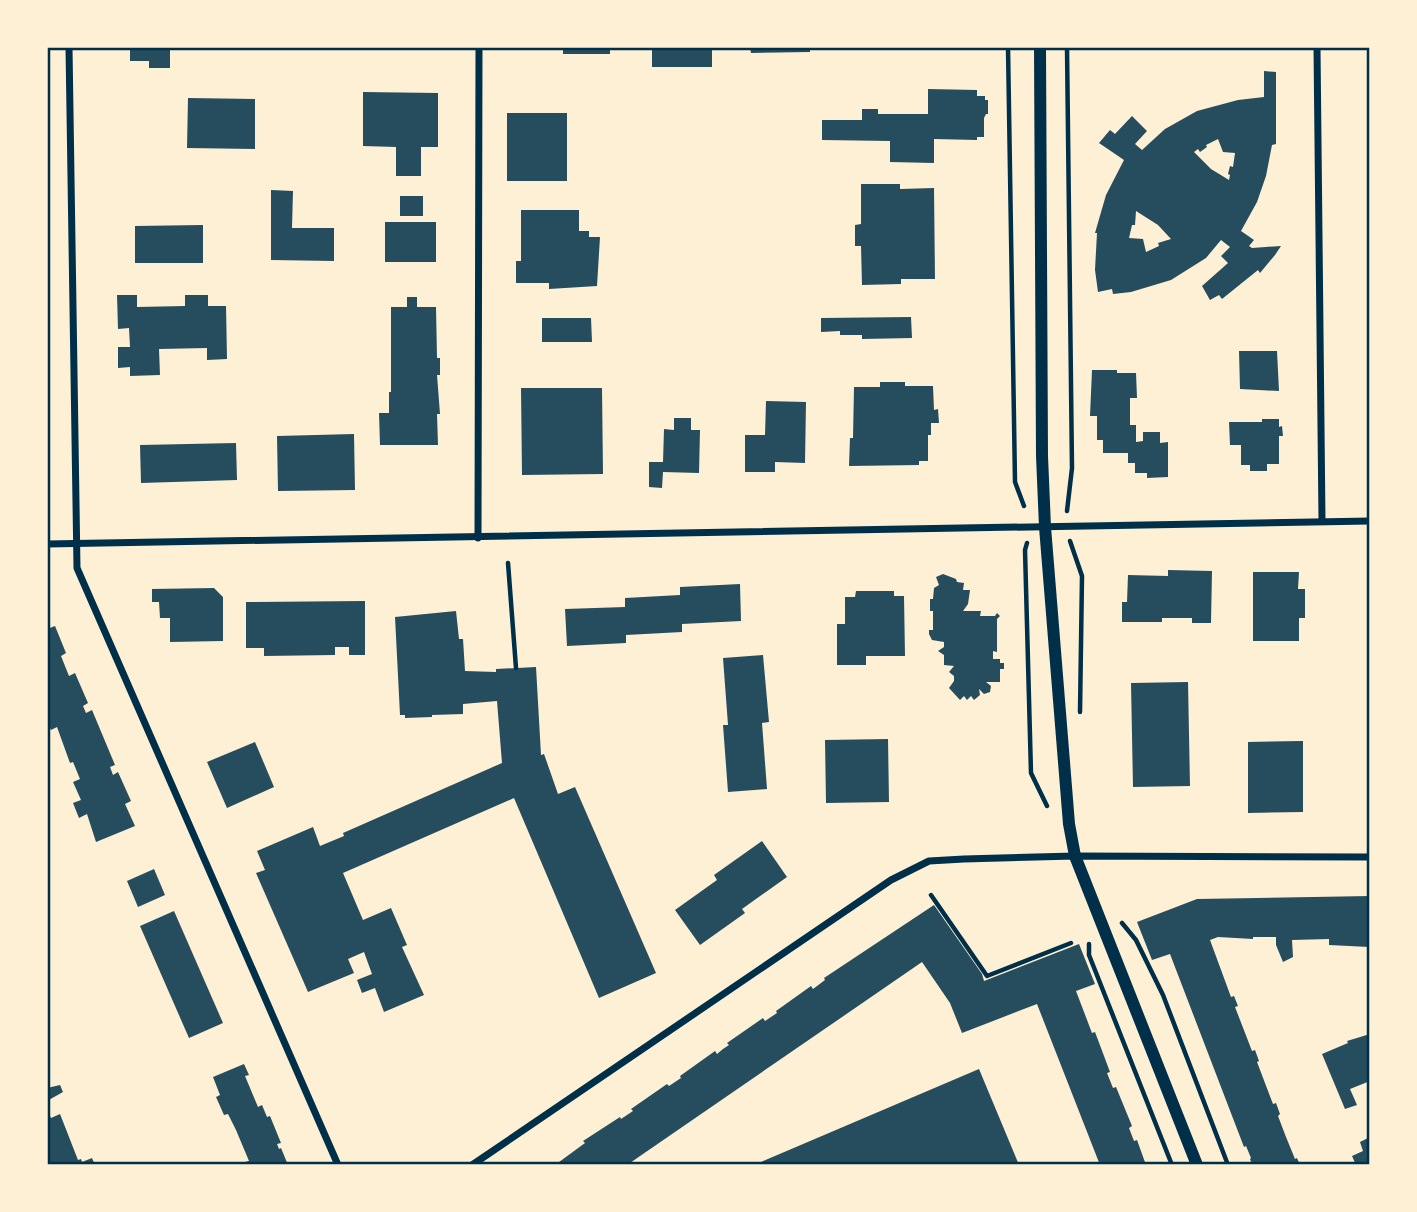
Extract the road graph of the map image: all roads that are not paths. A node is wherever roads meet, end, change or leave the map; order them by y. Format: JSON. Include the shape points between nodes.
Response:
{"nodes":[{"id":1,"x":69,"y":47,"type":"edge"},
{"id":2,"x":479,"y":47,"type":"edge"},
{"id":3,"x":1040,"y":47,"type":"edge"},
{"id":4,"x":1317,"y":47,"type":"edge"},
{"id":5,"x":1370,"y":521,"type":"edge"},
{"id":6,"x":1322,"y":522,"type":"junction"},
{"id":7,"x":1045,"y":527,"type":"junction"},
{"id":8,"x":478,"y":538,"type":"junction"},
{"id":9,"x":47,"y":544,"type":"edge"},
{"id":10,"x":77,"y":544,"type":"junction"},
{"id":11,"x":1075,"y":856,"type":"junction"},
{"id":12,"x":1370,"y":856,"type":"edge"},
{"id":13,"x":338,"y":1165,"type":"edge"},
{"id":14,"x":471,"y":1165,"type":"edge"},
{"id":15,"x":1197,"y":1165,"type":"edge"}],
"edges":[{"from":1,"to":10,"type":"street"},
{"from":2,"to":8,"type":"street"},
{"from":3,"to":7,"type":"street"},
{"from":4,"to":6,"type":"street"},
{"from":5,"to":6,"type":"street"},
{"from":6,"to":7,"type":"street"},
{"from":7,"to":8,"type":"street"},
{"from":7,"to":11,"type":"street","via":[[1067,809]]},
{"from":8,"to":10,"type":"street"},
{"from":9,"to":10,"type":"street"},
{"from":10,"to":13,"type":"street","via":[[76,568]]},
{"from":11,"to":12,"type":"street"},
{"from":11,"to":14,"type":"street","via":[[929,861],[891,880]]},
{"from":11,"to":15,"type":"street"}]}
